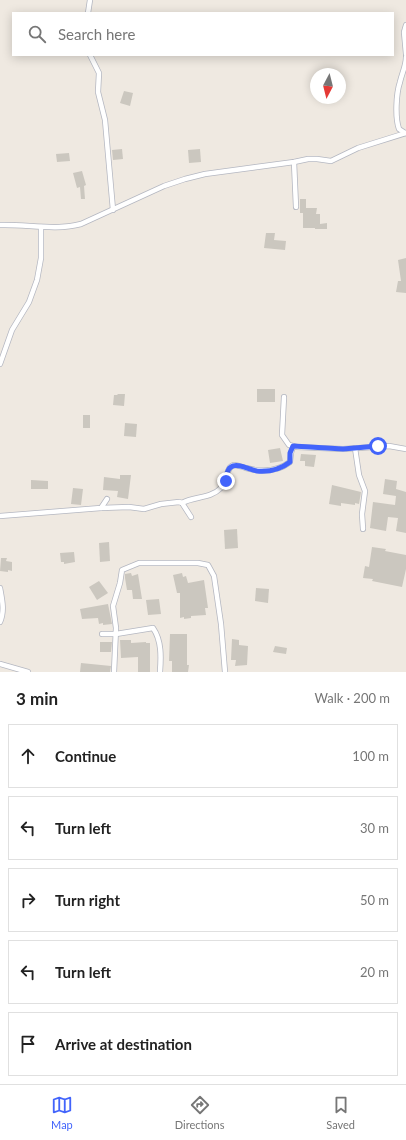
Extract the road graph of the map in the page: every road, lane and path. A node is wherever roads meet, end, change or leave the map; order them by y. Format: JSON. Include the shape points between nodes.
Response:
{"nodes":[{"id":1,"x":90,"y":0,"type":"edge"},
{"id":2,"x":88,"y":12,"type":"edge"},
{"id":3,"x":406,"y":25,"type":"edge"},
{"id":4,"x":90,"y":56,"type":"edge"},
{"id":5,"x":406,"y":56,"type":"edge"},
{"id":6,"x":406,"y":65,"type":"edge"},
{"id":7,"x":406,"y":133,"type":"edge"},
{"id":8,"x":294,"y":162,"type":"junction"},
{"id":9,"x":296,"y":207,"type":"dead end"},
{"id":10,"x":112,"y":210,"type":"junction"},
{"id":11,"x":0,"y":225,"type":"edge"},
{"id":12,"x":41,"y":226,"type":"junction"},
{"id":13,"x":0,"y":364,"type":"edge"},
{"id":14,"x":284,"y":397,"type":"dead end"},
{"id":15,"x":293,"y":446,"type":"junction"},
{"id":16,"x":355,"y":448,"type":"junction"},
{"id":17,"x":406,"y":449,"type":"edge"},
{"id":18,"x":107,"y":499,"type":"dead end"},
{"id":19,"x":182,"y":504,"type":"junction"},
{"id":20,"x":101,"y":508,"type":"junction"},
{"id":21,"x":0,"y":516,"type":"edge"},
{"id":22,"x":191,"y":517,"type":"dead end"},
{"id":23,"x":363,"y":529,"type":"dead end"},
{"id":24,"x":0,"y":588,"type":"edge"},
{"id":25,"x":0,"y":622,"type":"edge"},
{"id":26,"x":102,"y":634,"type":"dead end"},
{"id":27,"x":116,"y":634,"type":"junction"},
{"id":28,"x":0,"y":664,"type":"edge"},
{"id":29,"x":18,"y":671,"type":"edge"},
{"id":30,"x":28,"y":672,"type":"edge"},
{"id":31,"x":114,"y":672,"type":"edge"},
{"id":32,"x":160,"y":672,"type":"edge"},
{"id":33,"x":224,"y":672,"type":"edge"}],
"edges":[{"from":1,"to":2,"type":"street"},
{"from":3,"to":5,"type":"street"},
{"from":4,"to":10,"type":"street","via":[[98,73],[98,92],[105,120]]},
{"from":5,"to":6,"type":"street"},
{"from":6,"to":7,"type":"street","via":[[398,89],[397,119],[399,129]]},
{"from":7,"to":8,"type":"street","via":[[358,148],[331,161],[308,159]]},
{"from":8,"to":9,"type":"street"},
{"from":8,"to":10,"type":"street","via":[[205,174],[164,186]]},
{"from":10,"to":12,"type":"street","via":[[70,227]]},
{"from":11,"to":12,"type":"street"},
{"from":12,"to":13,"type":"street","via":[[41,258],[37,280],[29,302],[12,330]]},
{"from":14,"to":15,"type":"street","via":[[282,435],[289,445]]},
{"from":15,"to":16,"type":"street"},
{"from":15,"to":19,"type":"street","via":[[290,462],[280,468],[259,471],[231,466],[226,481],[212,495]]},
{"from":16,"to":17,"type":"street","via":[[389,446]]},
{"from":16,"to":23,"type":"street","via":[[365,491]]},
{"from":18,"to":20,"type":"street"},
{"from":19,"to":20,"type":"street","via":[[168,502],[144,509]]},
{"from":19,"to":22,"type":"street"},
{"from":20,"to":21,"type":"street"},
{"from":24,"to":25,"type":"street","via":[[3,603]]},
{"from":26,"to":27,"type":"street"},
{"from":27,"to":31,"type":"street"},
{"from":27,"to":32,"type":"street","via":[[153,628],[158,635]]},
{"from":27,"to":33,"type":"street","via":[[113,606],[122,570],[139,563],[198,563],[208,566],[214,576]]},
{"from":28,"to":29,"type":"street"},
{"from":29,"to":30,"type":"street"}]}
